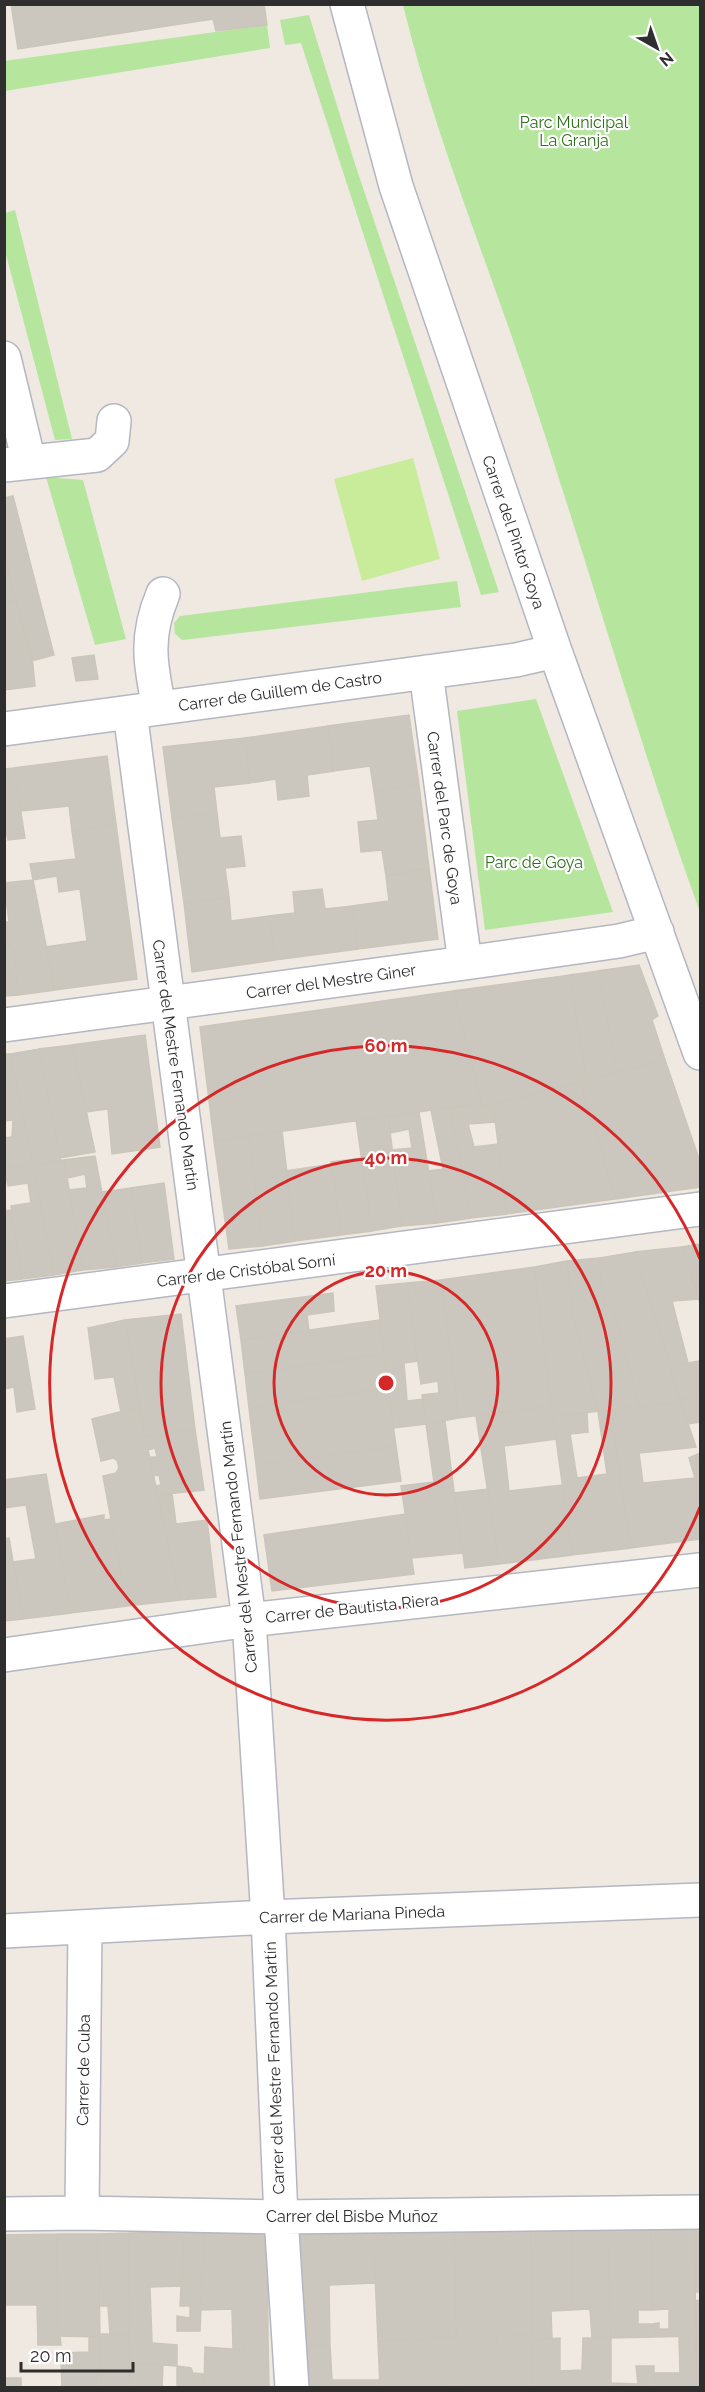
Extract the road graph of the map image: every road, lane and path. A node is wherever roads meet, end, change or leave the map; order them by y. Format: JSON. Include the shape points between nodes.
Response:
{"nodes":[{"id":1,"x":347,"y":4,"type":"edge"},
{"id":2,"x":4,"y":358,"type":"edge"},
{"id":3,"x":114,"y":421,"type":"dead end"},
{"id":4,"x":17,"y":463,"type":"edge"},
{"id":5,"x":163,"y":594,"type":"dead end"},
{"id":6,"x":555,"y":651,"type":"junction"},
{"id":7,"x":426,"y":672,"type":"junction"},
{"id":8,"x":145,"y":710,"type":"junction"},
{"id":9,"x":4,"y":729,"type":"edge"},
{"id":10,"x":657,"y":932,"type":"junction"},
{"id":11,"x":465,"y":963,"type":"junction"},
{"id":12,"x":167,"y":1004,"type":"junction"},
{"id":13,"x":4,"y":1025,"type":"edge"},
{"id":14,"x":700,"y":1053,"type":"edge"},
{"id":15,"x":700,"y":1209,"type":"edge"},
{"id":16,"x":205,"y":1275,"type":"junction"},
{"id":17,"x":4,"y":1301,"type":"edge"},
{"id":18,"x":700,"y":1570,"type":"edge"},
{"id":19,"x":249,"y":1620,"type":"junction"},
{"id":20,"x":4,"y":1655,"type":"edge"},
{"id":21,"x":700,"y":1900,"type":"edge"},
{"id":22,"x":268,"y":1917,"type":"junction"},
{"id":23,"x":85,"y":1927,"type":"junction"},
{"id":24,"x":4,"y":1931,"type":"edge"},
{"id":25,"x":700,"y":2212,"type":"edge"},
{"id":26,"x":82,"y":2213,"type":"junction"},
{"id":27,"x":4,"y":2214,"type":"edge"},
{"id":28,"x":281,"y":2217,"type":"junction"},
{"id":29,"x":292,"y":2388,"type":"edge"}],
"edges":[{"from":1,"to":6,"type":"street","name":"Carrer del Pintor Goya","via":[[396,186]]},
{"from":2,"to":4,"type":"street"},
{"from":3,"to":4,"type":"street","via":[[112,441],[97,455]]},
{"from":5,"to":8,"type":"street","name":"Carrer del Mestre Fernando Martín","via":[[153,617]]},
{"from":6,"to":7,"type":"street","name":"Carrer de Guillem de Castro"},
{"from":6,"to":10,"type":"street","name":"Carrer del Pintor Goya"},
{"from":7,"to":8,"type":"street","name":"Carrer de Guillem de Castro"},
{"from":7,"to":11,"type":"street","name":"Carrer del Parc de Goya"},
{"from":8,"to":9,"type":"street","name":"Carrer de Guillem de Castro"},
{"from":8,"to":12,"type":"street","name":"Carrer del Mestre Fernando Martín"},
{"from":10,"to":11,"type":"street","name":"Carrer del Mestre Giner"},
{"from":10,"to":14,"type":"street","name":"Carrer del Pintor Goya"},
{"from":11,"to":12,"type":"street","name":"Carrer del Mestre Giner"},
{"from":12,"to":13,"type":"street","name":"Carrer del Mestre Giner"},
{"from":12,"to":16,"type":"street","name":"Carrer del Mestre Fernando Martín"},
{"from":15,"to":16,"type":"street","name":"Carrer de Cristóbal Sorní"},
{"from":16,"to":17,"type":"street","name":"Carrer de Cristóbal Sorní"},
{"from":16,"to":19,"type":"street","name":"Carrer del Mestre Fernando Martín"},
{"from":18,"to":19,"type":"street","name":"Carrer de Bautista Riera"},
{"from":19,"to":20,"type":"street","name":"Carrer de Bautista Riera"},
{"from":19,"to":22,"type":"street","name":"Carrer del Mestre Fernando Martín"},
{"from":21,"to":22,"type":"street","name":"Carrer de Mariana Pineda"},
{"from":22,"to":23,"type":"street","name":"Carrer de Mariana Pineda"},
{"from":22,"to":28,"type":"street","name":"Carrer del Mestre Fernando Martín"},
{"from":23,"to":24,"type":"street","name":"Carrer de Mariana Pineda"},
{"from":23,"to":26,"type":"street","name":"Carrer de Cuba"},
{"from":25,"to":28,"type":"street","name":"Carrer del Bisbe Muñoz"},
{"from":26,"to":27,"type":"street","name":"Carrer del Bisbe Muñoz"},
{"from":26,"to":28,"type":"street","name":"Carrer del Bisbe Muñoz"},
{"from":28,"to":29,"type":"street","name":"Carrer del Mestre Fernando Martín"}]}
